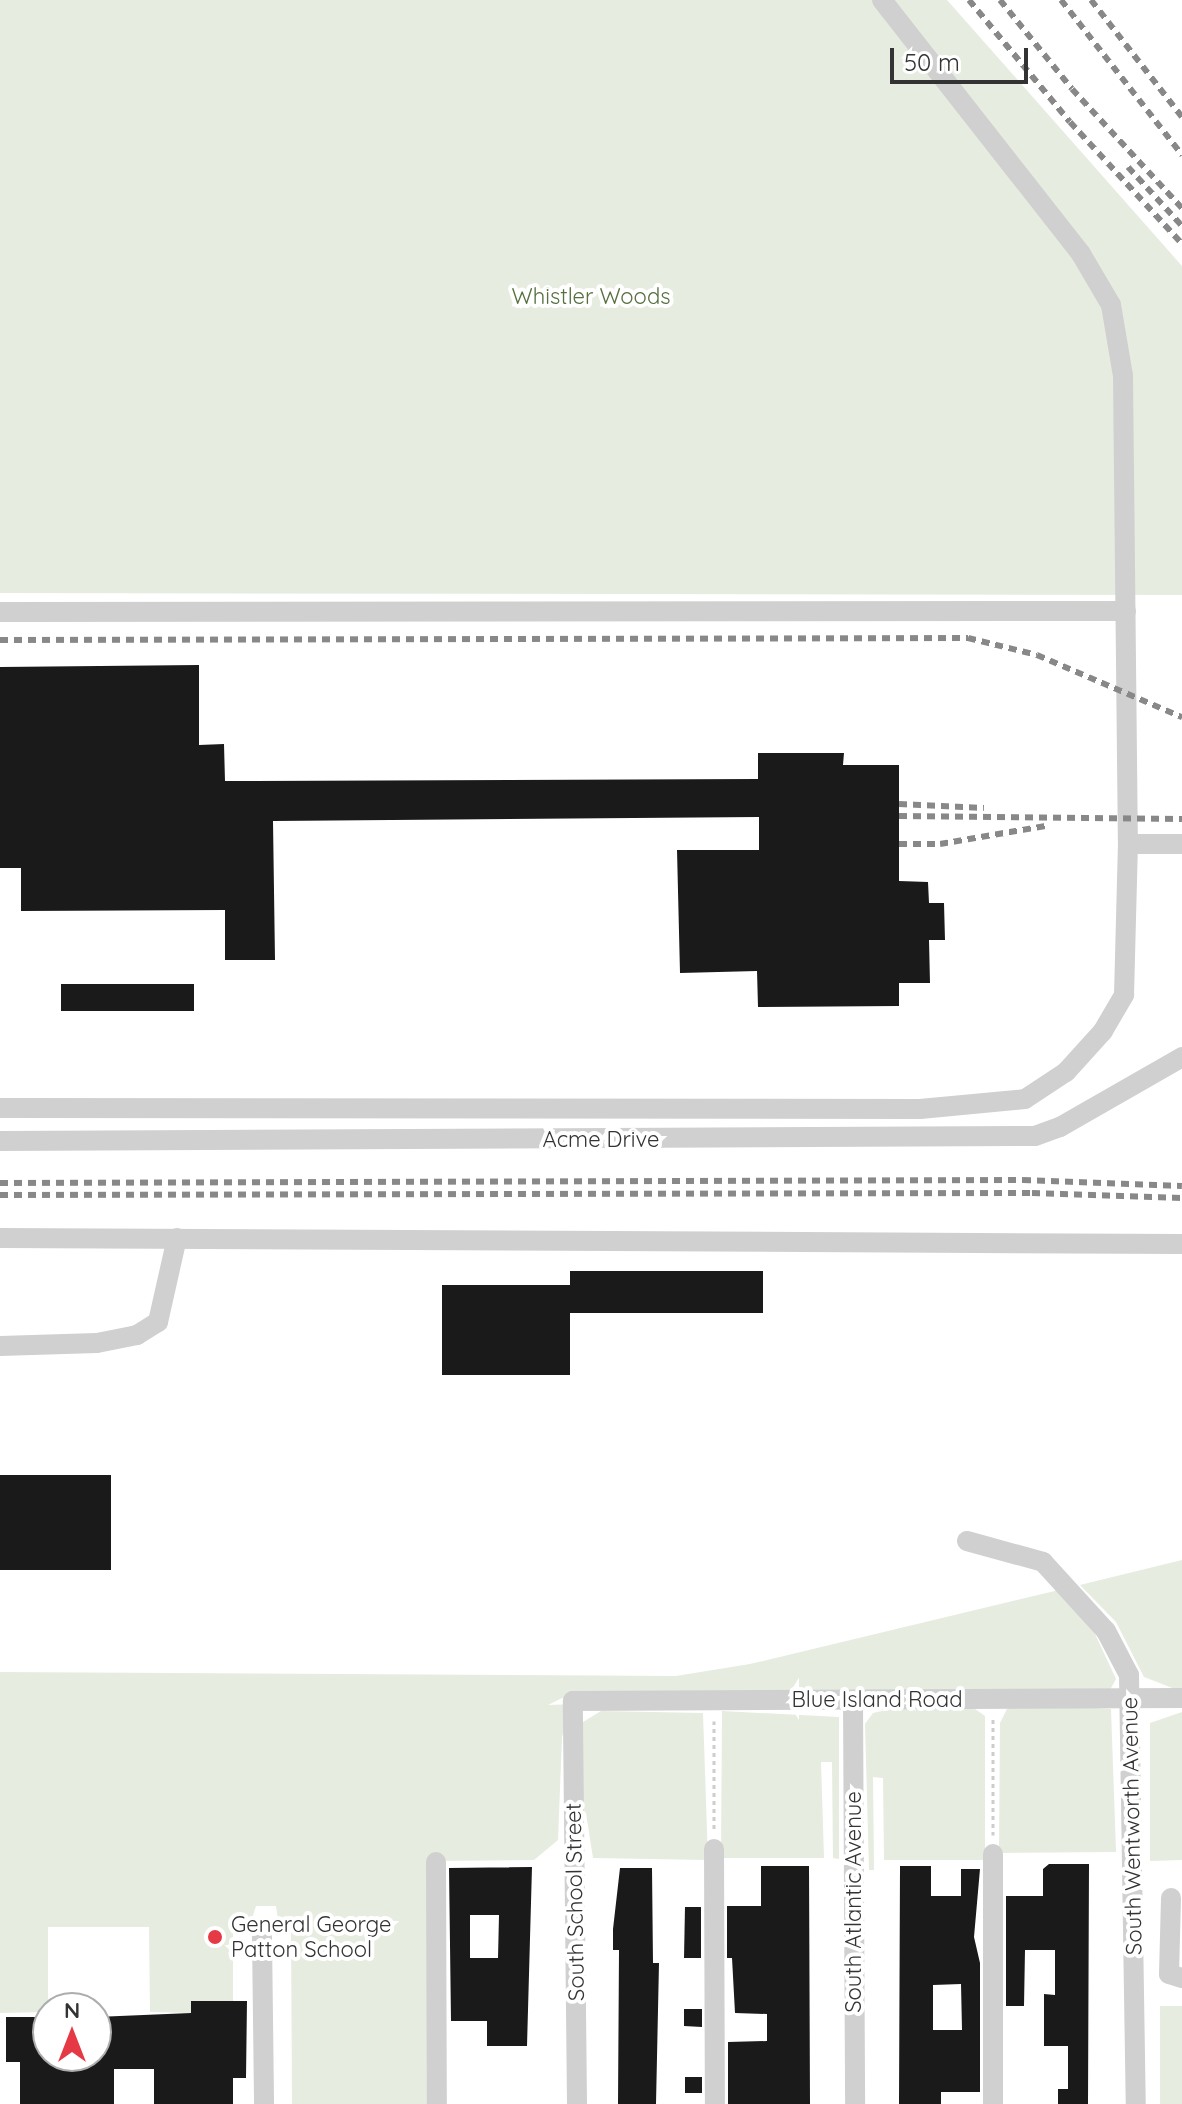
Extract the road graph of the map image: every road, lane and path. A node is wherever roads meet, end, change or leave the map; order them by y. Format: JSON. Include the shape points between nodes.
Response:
{"nodes":[{"id":1,"x":882,"y":0,"type":"edge"},
{"id":2,"x":1126,"y":611,"type":"junction"},
{"id":3,"x":0,"y":612,"type":"edge"},
{"id":4,"x":1128,"y":844,"type":"junction"},
{"id":5,"x":1182,"y":844,"type":"edge"},
{"id":6,"x":1182,"y":1057,"type":"edge"},
{"id":7,"x":0,"y":1108,"type":"edge"},
{"id":8,"x":0,"y":1141,"type":"edge"},
{"id":9,"x":0,"y":1238,"type":"edge"},
{"id":10,"x":177,"y":1238,"type":"junction"},
{"id":11,"x":1182,"y":1244,"type":"edge"},
{"id":12,"x":0,"y":1346,"type":"edge"},
{"id":13,"x":967,"y":1541,"type":"dead end"},
{"id":14,"x":1182,"y":1698,"type":"edge"},
{"id":15,"x":714,"y":1700,"type":"junction"},
{"id":16,"x":853,"y":1700,"type":"junction"},
{"id":17,"x":993,"y":1700,"type":"junction"},
{"id":18,"x":1132,"y":1700,"type":"junction"},
{"id":19,"x":573,"y":1701,"type":"joint"},
{"id":20,"x":714,"y":1849,"type":"joint"},
{"id":21,"x":993,"y":1854,"type":"joint"},
{"id":22,"x":436,"y":1862,"type":"dead end"},
{"id":23,"x":1176,"y":1895,"type":"edge"},
{"id":24,"x":1134,"y":1902,"type":"junction"},
{"id":25,"x":262,"y":1937,"type":"dead end"},
{"id":26,"x":1176,"y":1939,"type":"edge"},
{"id":27,"x":1182,"y":1978,"type":"edge"},
{"id":28,"x":264,"y":2104,"type":"edge"},
{"id":29,"x":437,"y":2104,"type":"edge"},
{"id":30,"x":577,"y":2104,"type":"edge"},
{"id":31,"x":715,"y":2104,"type":"edge"},
{"id":32,"x":855,"y":2104,"type":"edge"},
{"id":33,"x":993,"y":2104,"type":"edge"},
{"id":34,"x":1136,"y":2104,"type":"edge"}],
"edges":[{"from":1,"to":2,"type":"street","via":[[1081,254],[1111,305],[1123,376]]},
{"from":2,"to":3,"type":"street"},
{"from":2,"to":4,"type":"street"},
{"from":4,"to":5,"type":"street"},
{"from":4,"to":7,"type":"street","via":[[1126,980],[1116,1013],[1066,1072],[1025,1099],[984,1106]]},
{"from":6,"to":8,"type":"street","name":"Acme Drive","via":[[1035,1136]]},
{"from":9,"to":10,"type":"street"},
{"from":10,"to":11,"type":"street"},
{"from":10,"to":12,"type":"street","via":[[158,1322],[137,1335],[97,1343]]},
{"from":13,"to":18,"type":"street","name":"South Wentworth Avenue","via":[[1022,1552],[1058,1575],[1123,1657]]},
{"from":14,"to":18,"type":"street","name":"Blue Island Road"},
{"from":15,"to":16,"type":"street","name":"Blue Island Road"},
{"from":15,"to":19,"type":"street","name":"Blue Island Road"},
{"from":15,"to":20,"type":"path"},
{"from":16,"to":17,"type":"street","name":"Blue Island Road"},
{"from":16,"to":32,"type":"street","name":"South Atlantic Avenue"},
{"from":17,"to":18,"type":"street","name":"Blue Island Road"},
{"from":17,"to":21,"type":"path"},
{"from":18,"to":24,"type":"street","name":"South Wentworth Avenue"},
{"from":19,"to":30,"type":"street","name":"South School Street"},
{"from":20,"to":31,"type":"street"},
{"from":21,"to":33,"type":"street"},
{"from":22,"to":29,"type":"street"},
{"from":23,"to":24,"type":"street"},
{"from":23,"to":26,"type":"street"},
{"from":24,"to":34,"type":"street","name":"South Wentworth Avenue"},
{"from":25,"to":28,"type":"street"},
{"from":26,"to":27,"type":"street","via":[[1169,1974]]}]}
